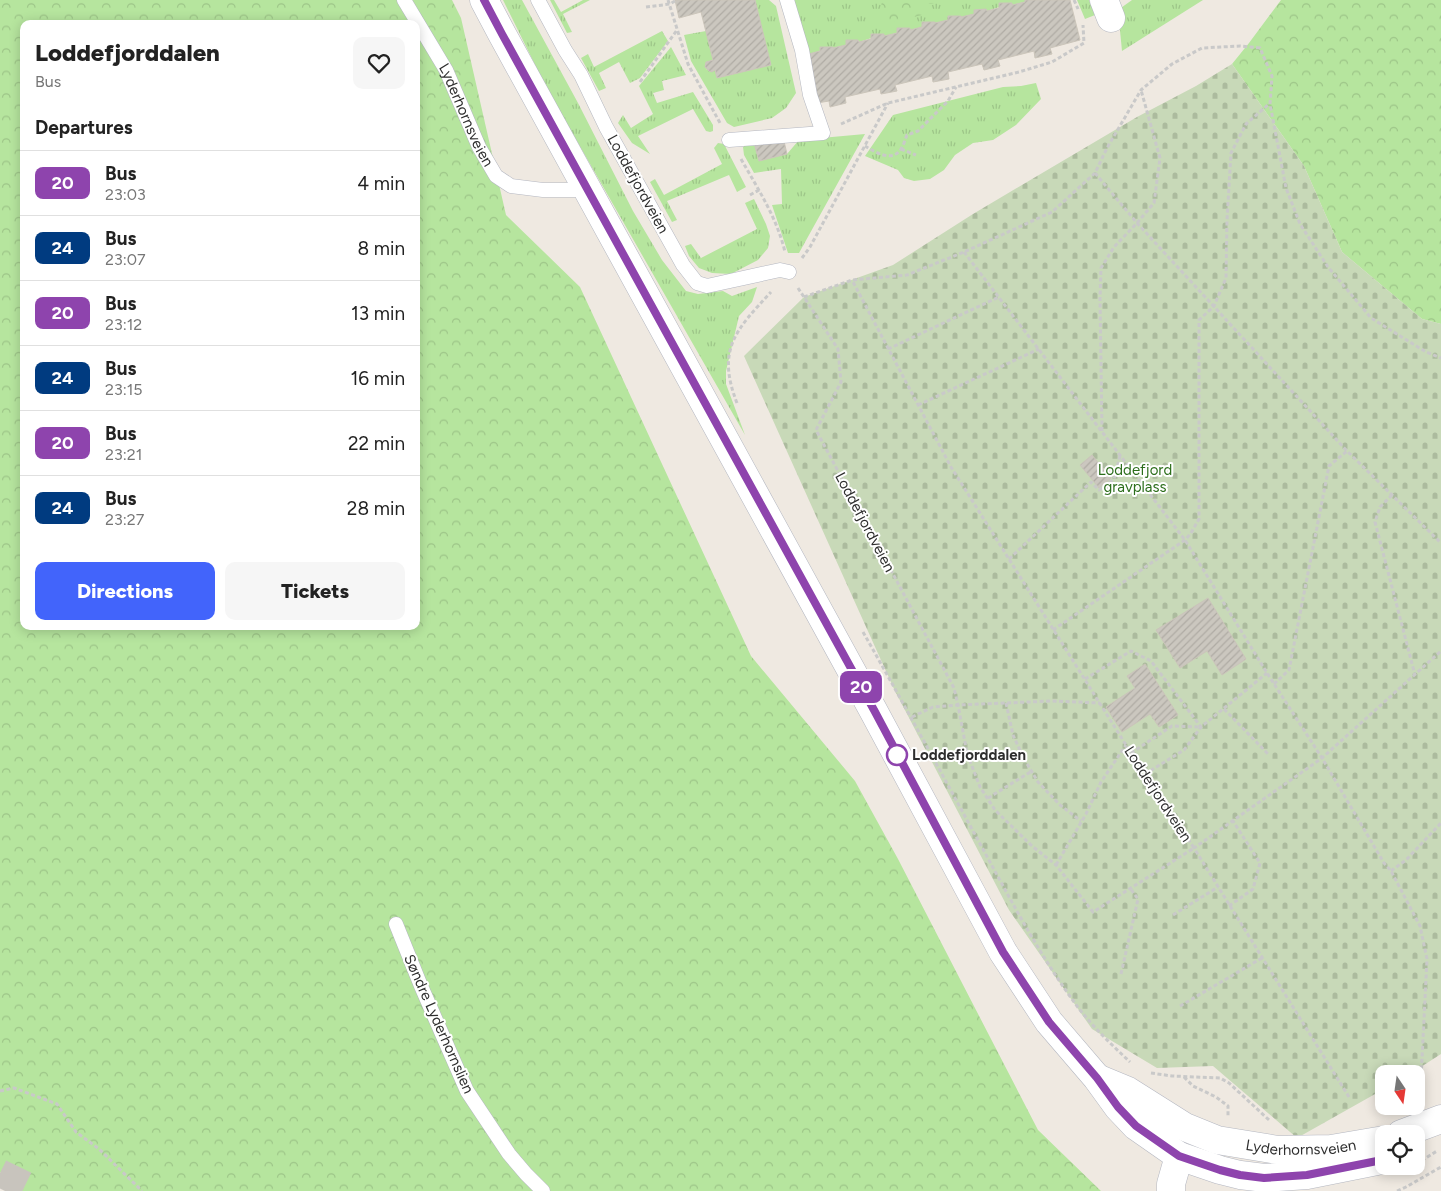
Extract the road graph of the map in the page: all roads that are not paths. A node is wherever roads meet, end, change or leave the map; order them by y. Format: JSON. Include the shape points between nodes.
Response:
{"nodes":[{"id":1,"x":404,"y":0,"type":"edge"},
{"id":2,"x":484,"y":0,"type":"edge"},
{"id":3,"x":538,"y":0,"type":"edge"},
{"id":4,"x":787,"y":0,"type":"edge"},
{"id":5,"x":416,"y":20,"type":"edge"},
{"id":6,"x":420,"y":27,"type":"edge"},
{"id":7,"x":730,"y":140,"type":"dead end"},
{"id":8,"x":587,"y":190,"type":"junction"},
{"id":9,"x":789,"y":272,"type":"road end"},
{"id":10,"x":396,"y":924,"type":"dead end"},
{"id":11,"x":1097,"y":1078,"type":"junction"},
{"id":12,"x":1441,"y":1119,"type":"edge"},
{"id":13,"x":1441,"y":1124,"type":"edge"},
{"id":14,"x":1425,"y":1125,"type":"edge"},
{"id":15,"x":1223,"y":1129,"type":"junction"},
{"id":16,"x":1425,"y":1135,"type":"edge"},
{"id":17,"x":1375,"y":1142,"type":"edge"},
{"id":18,"x":1179,"y":1156,"type":"junction"},
{"id":19,"x":1375,"y":1161,"type":"edge"},
{"id":20,"x":1218,"y":1181,"type":"edge"},
{"id":21,"x":543,"y":1191,"type":"edge"},
{"id":22,"x":1171,"y":1191,"type":"edge"}],
"edges":[{"from":1,"to":5,"type":"lane","name":"Lyderhornsveien"},
{"from":2,"to":8,"type":"main road","name":"Lyderhornsveien"},
{"from":3,"to":9,"type":"lane","name":"Loddefjordveien","via":[[683,265],[697,283],[707,286],[780,270]]},
{"from":4,"to":7,"type":"lane","via":[[802,50],[810,95],[823,133]]},
{"from":6,"to":8,"type":"lane","name":"Lyderhornsveien","via":[[446,70],[479,148],[496,176],[511,186]]},
{"from":8,"to":11,"type":"main road","name":"Lyderhornsveien","via":[[874,710],[1003,952],[1049,1022]]},
{"from":10,"to":21,"type":"lane","name":"Søndre Lyderhornslien","via":[[467,1091],[509,1154]]},
{"from":11,"to":15,"type":"main road","name":"Lyderhornsveien","via":[[1128,1091],[1185,1127]]},
{"from":11,"to":18,"type":"main road","name":"Lyderhornsveien","via":[[1136,1126]]},
{"from":12,"to":14,"type":"main road"},
{"from":13,"to":16,"type":"main road"},
{"from":15,"to":17,"type":"main road","name":"Lyderhornsveien","via":[[1278,1150],[1331,1149]]},
{"from":15,"to":18,"type":"main road"},
{"from":15,"to":20,"type":"main road"},
{"from":18,"to":20,"type":"main road","name":"Lyderhornsveien"},
{"from":18,"to":22,"type":"main road"},
{"from":19,"to":20,"type":"main road","name":"Lyderhornsveien","via":[[1307,1175],[1264,1178],[1240,1175]]}]}
